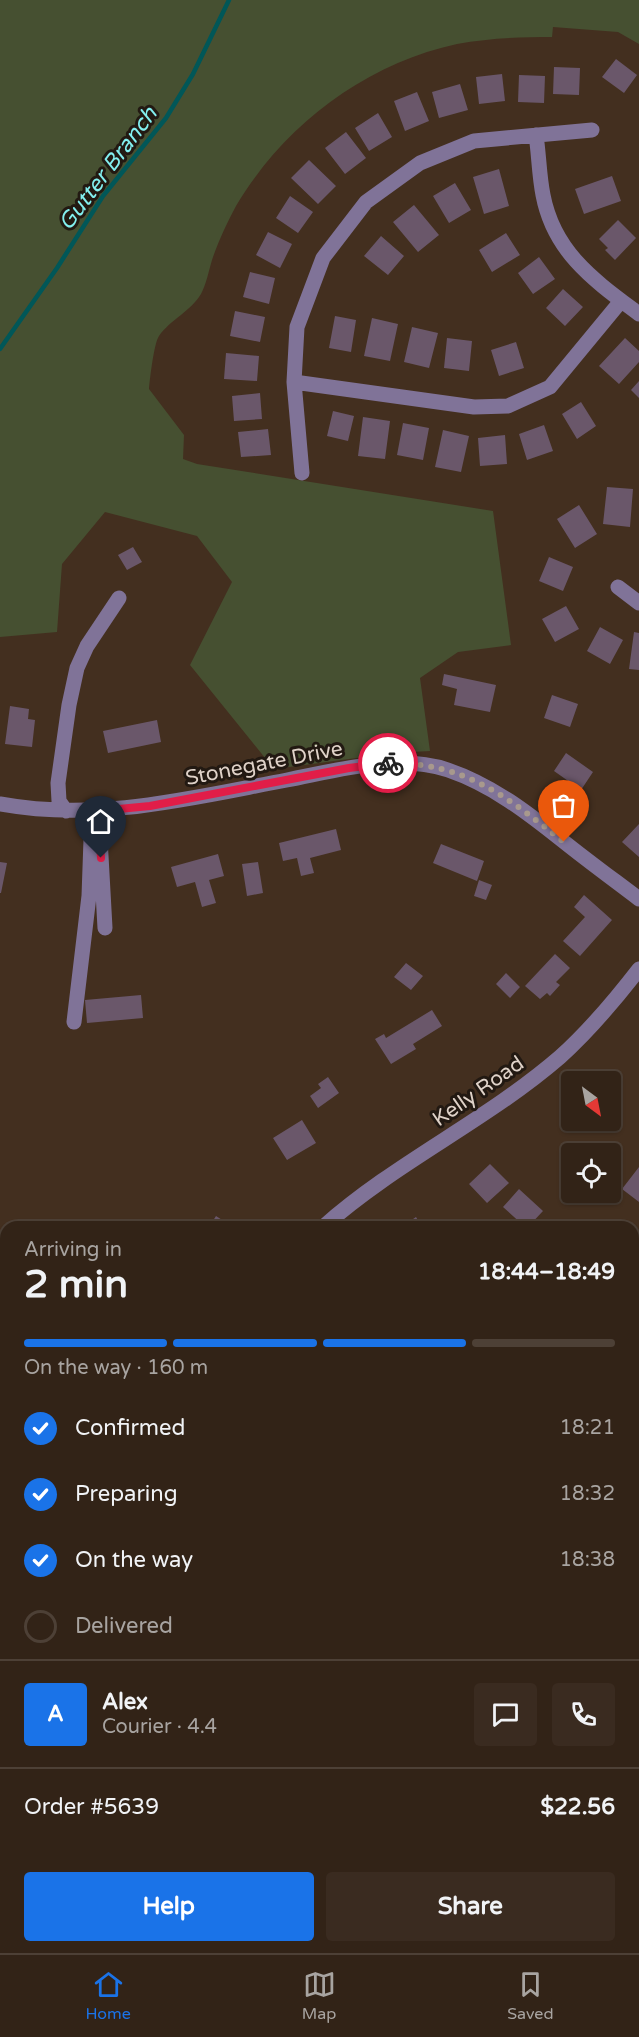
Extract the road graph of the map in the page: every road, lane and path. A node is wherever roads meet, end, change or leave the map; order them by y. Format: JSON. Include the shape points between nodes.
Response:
{"nodes":[{"id":1,"x":592,"y":130,"type":"dead end"},
{"id":2,"x":536,"y":135,"type":"junction"},
{"id":3,"x":621,"y":301,"type":"junction"},
{"id":4,"x":639,"y":314,"type":"edge"},
{"id":5,"x":294,"y":382,"type":"junction"},
{"id":6,"x":302,"y":473,"type":"dead end"},
{"id":7,"x":618,"y":587,"type":"dead end"},
{"id":8,"x":119,"y":598,"type":"dead end"},
{"id":9,"x":639,"y":603,"type":"edge"},
{"id":10,"x":0,"y":804,"type":"edge"},
{"id":11,"x":66,"y":811,"type":"junction"},
{"id":12,"x":95,"y":811,"type":"junction"},
{"id":13,"x":639,"y":899,"type":"edge"},
{"id":14,"x":105,"y":928,"type":"dead end"},
{"id":15,"x":639,"y":969,"type":"edge"},
{"id":16,"x":74,"y":1022,"type":"dead end"},
{"id":17,"x":331,"y":1221,"type":"edge"}],
"edges":[{"from":1,"to":2,"type":"street"},
{"from":2,"to":3,"type":"street","via":[[543,195],[561,244],[591,278]]},
{"from":2,"to":5,"type":"street","via":[[474,141],[420,163],[366,202],[323,258],[297,327]]},
{"from":3,"to":4,"type":"street"},
{"from":3,"to":5,"type":"street","via":[[550,387],[508,406],[474,407]]},
{"from":5,"to":6,"type":"street"},
{"from":7,"to":9,"type":"street"},
{"from":8,"to":11,"type":"street","via":[[77,668],[58,783],[59,801]]},
{"from":10,"to":11,"type":"street","name":"Stonegate Drive"},
{"from":11,"to":12,"type":"street","name":"Stonegate Drive"},
{"from":12,"to":13,"type":"street","name":"Stonegate Drive","via":[[183,800],[372,765],[431,766],[500,794]]},
{"from":12,"to":14,"type":"street"},
{"from":12,"to":16,"type":"street"},
{"from":15,"to":17,"type":"street","name":"Kelly Road","via":[[561,1056]]}]}
